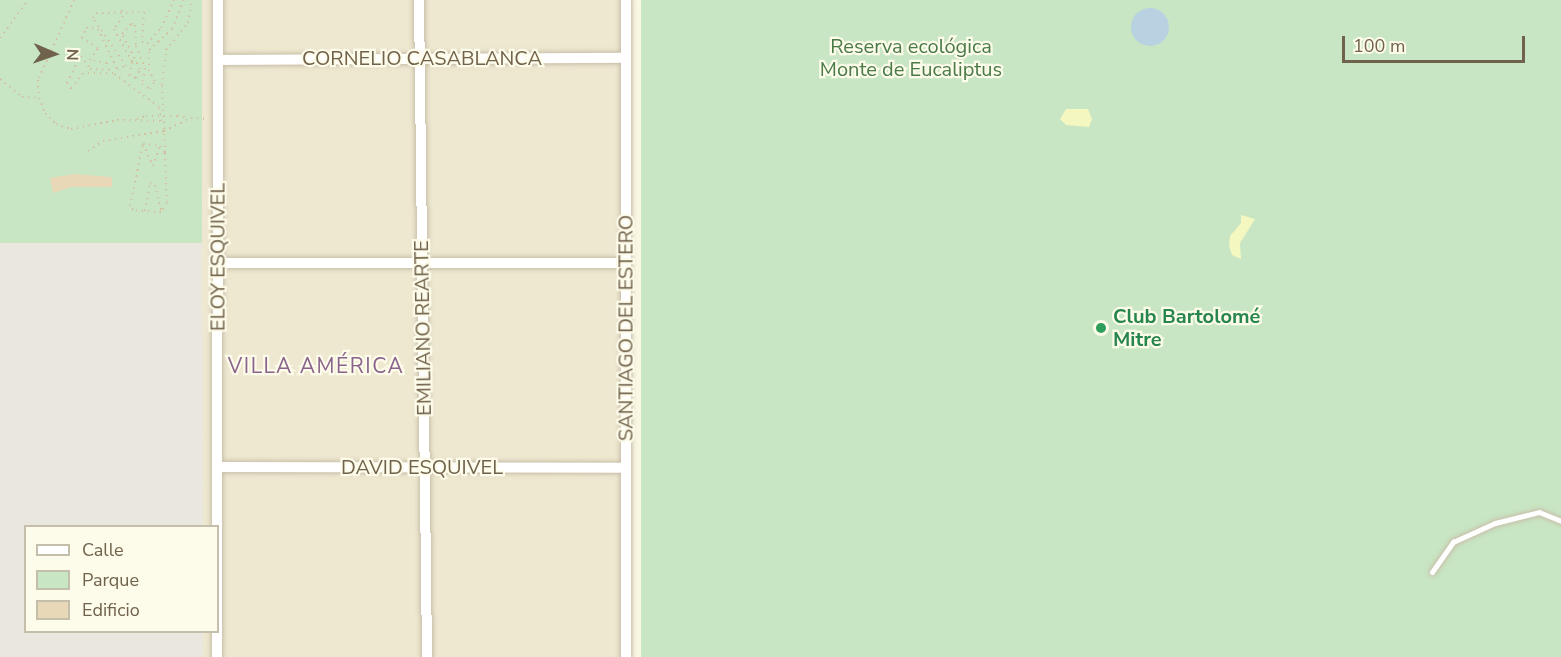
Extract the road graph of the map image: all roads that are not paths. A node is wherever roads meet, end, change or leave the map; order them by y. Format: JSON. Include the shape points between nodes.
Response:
{"nodes":[{"id":1,"x":218,"y":0,"type":"edge"},
{"id":2,"x":419,"y":0,"type":"edge"},
{"id":3,"x":626,"y":0,"type":"edge"},
{"id":4,"x":420,"y":58,"type":"junction"},
{"id":5,"x":626,"y":58,"type":"junction"},
{"id":6,"x":218,"y":60,"type":"junction"},
{"id":7,"x":218,"y":263,"type":"junction"},
{"id":8,"x":422,"y":263,"type":"junction"},
{"id":9,"x":626,"y":263,"type":"junction"},
{"id":10,"x":218,"y":466,"type":"junction"},
{"id":11,"x":424,"y":467,"type":"junction"},
{"id":12,"x":626,"y":468,"type":"junction"},
{"id":13,"x":1561,"y":520,"type":"edge"},
{"id":14,"x":218,"y":525,"type":"edge"},
{"id":15,"x":1432,"y":572,"type":"dead end"},
{"id":16,"x":218,"y":633,"type":"edge"},
{"id":17,"x":218,"y":657,"type":"edge"},
{"id":18,"x":427,"y":657,"type":"edge"},
{"id":19,"x":626,"y":657,"type":"edge"}],
"edges":[{"from":1,"to":6,"type":"street","name":"ELOY ESQUIVEL"},
{"from":2,"to":4,"type":"street","name":"EMILIANO REARTE"},
{"from":3,"to":5,"type":"street","name":"SANTIAGO DEL ESTERO"},
{"from":4,"to":5,"type":"street","name":"CORNELIO CASABLANCA"},
{"from":4,"to":6,"type":"street","name":"CORNELIO CASABLANCA"},
{"from":4,"to":8,"type":"street","name":"EMILIANO REARTE"},
{"from":5,"to":9,"type":"street","name":"SANTIAGO DEL ESTERO"},
{"from":6,"to":7,"type":"street","name":"ELOY ESQUIVEL"},
{"from":7,"to":8,"type":"street"},
{"from":7,"to":10,"type":"street","name":"ELOY ESQUIVEL"},
{"from":8,"to":9,"type":"street"},
{"from":8,"to":11,"type":"street","name":"EMILIANO REARTE"},
{"from":9,"to":12,"type":"street","name":"SANTIAGO DEL ESTERO"},
{"from":10,"to":11,"type":"street","name":"DAVID ESQUIVEL"},
{"from":10,"to":14,"type":"street","name":"ELOY ESQUIVEL"},
{"from":11,"to":12,"type":"street","name":"DAVID ESQUIVEL"},
{"from":11,"to":18,"type":"street","name":"EMILIANO REARTE"},
{"from":12,"to":19,"type":"street","name":"SANTIAGO DEL ESTERO"},
{"from":13,"to":15,"type":"lane","via":[[1539,512],[1495,523],[1453,542]]},
{"from":16,"to":17,"type":"street","name":"ELOY ESQUIVEL"}]}
